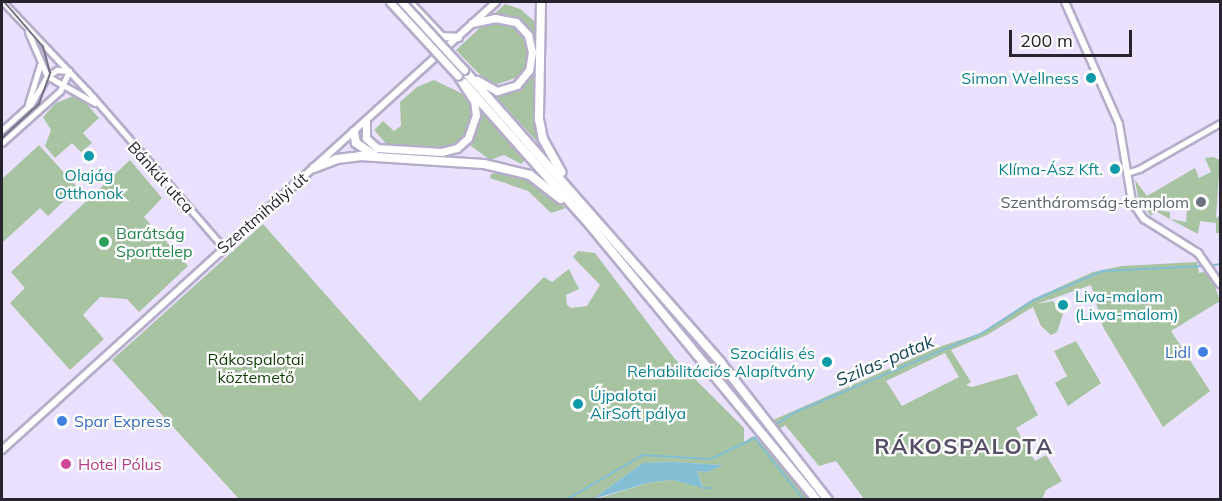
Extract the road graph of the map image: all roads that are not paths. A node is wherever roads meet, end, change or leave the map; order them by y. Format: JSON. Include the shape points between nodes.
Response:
{"nodes":[{"id":1,"x":3,"y":2,"type":"edge"},
{"id":2,"x":390,"y":2,"type":"edge"},
{"id":3,"x":402,"y":2,"type":"edge"},
{"id":4,"x":409,"y":2,"type":"edge"},
{"id":5,"x":496,"y":2,"type":"edge"},
{"id":6,"x":543,"y":2,"type":"edge"},
{"id":7,"x":1067,"y":3,"type":"edge"},
{"id":8,"x":472,"y":23,"type":"junction"},
{"id":9,"x":26,"y":27,"type":"junction"},
{"id":10,"x":458,"y":37,"type":"junction"},
{"id":11,"x":41,"y":60,"type":"junction"},
{"id":12,"x":69,"y":71,"type":"junction"},
{"id":13,"x":461,"y":73,"type":"junction"},
{"id":14,"x":47,"y":76,"type":"junction"},
{"id":15,"x":464,"y":83,"type":"junction"},
{"id":16,"x":65,"y":85,"type":"junction"},
{"id":17,"x":80,"y":93,"type":"junction"},
{"id":18,"x":52,"y":99,"type":"junction"},
{"id":19,"x":99,"y":106,"type":"junction"},
{"id":20,"x":25,"y":110,"type":"junction"},
{"id":21,"x":366,"y":122,"type":"junction"},
{"id":22,"x":1221,"y":123,"type":"edge"},
{"id":23,"x":2,"y":130,"type":"edge"},
{"id":24,"x":354,"y":132,"type":"junction"},
{"id":25,"x":2,"y":143,"type":"edge"},
{"id":26,"x":381,"y":157,"type":"junction"},
{"id":27,"x":314,"y":168,"type":"junction"},
{"id":28,"x":1126,"y":173,"type":"junction"},
{"id":29,"x":582,"y":203,"type":"junction"},
{"id":30,"x":591,"y":225,"type":"junction"},
{"id":31,"x":223,"y":247,"type":"junction"},
{"id":32,"x":1221,"y":284,"type":"edge"},
{"id":33,"x":2,"y":450,"type":"edge"},
{"id":34,"x":817,"y":500,"type":"edge"},
{"id":35,"x":828,"y":500,"type":"edge"}],
"edges":[{"from":1,"to":9,"type":"street","name":"Bánkút utca"},
{"from":2,"to":13,"type":"main road","bridge":true},
{"from":3,"to":13,"type":"main road","bridge":true},
{"from":4,"to":10,"type":"main road","via":[[441,36]]},
{"from":5,"to":8,"type":"main road","name":"Szentmihályi út"},
{"from":6,"to":29,"type":"highway","via":[[540,130],[551,158]]},
{"from":7,"to":28,"type":"main road","via":[[1119,124]]},
{"from":8,"to":10,"type":"main road","name":"Szentmihályi út"},
{"from":8,"to":13,"type":"main road","via":[[495,18],[516,22],[531,43],[532,61],[524,79],[504,91],[489,89]]},
{"from":9,"to":11,"type":"street","name":"Bánkút utca"},
{"from":9,"to":12,"type":"street","name":"Bánkút utca"},
{"from":10,"to":21,"type":"main road","name":"Szentmihályi út"},
{"from":11,"to":14,"type":"street","name":"Bánkút utca"},
{"from":11,"to":20,"type":"street","via":[[39,77]]},
{"from":12,"to":14,"type":"street","via":[[57,70]]},
{"from":12,"to":16,"type":"street"},
{"from":12,"to":19,"type":"street","name":"Bánkút utca"},
{"from":13,"to":15,"type":"main road"},
{"from":13,"to":29,"type":"highway"},
{"from":14,"to":16,"type":"street","name":"Bánkút utca"},
{"from":14,"to":20,"type":"street"},
{"from":15,"to":21,"type":"main road","via":[[474,101],[475,123],[468,138],[457,148],[441,152],[377,148],[366,138]]},
{"from":15,"to":30,"type":"highway"},
{"from":16,"to":17,"type":"street","name":"Bánkút utca"},
{"from":16,"to":18,"type":"street"},
{"from":17,"to":18,"type":"street"},
{"from":17,"to":19,"type":"street","name":"Bánkút utca"},
{"from":18,"to":25,"type":"street"},
{"from":19,"to":31,"type":"street","name":"Bánkút utca"},
{"from":20,"to":23,"type":"street"},
{"from":21,"to":24,"type":"main road","name":"Szentmihályi út"},
{"from":22,"to":28,"type":"street","via":[[1139,170]]},
{"from":24,"to":26,"type":"highway","via":[[360,148]]},
{"from":24,"to":27,"type":"main road","name":"Szentmihályi út"},
{"from":26,"to":27,"type":"highway","via":[[349,157]]},
{"from":26,"to":30,"type":"highway","via":[[484,164],[521,171],[544,184]]},
{"from":27,"to":31,"type":"main road","name":"Szentmihályi út"},
{"from":28,"to":32,"type":"main road","via":[[1137,211],[1204,260]]},
{"from":29,"to":35,"type":"highway","via":[[768,422]]},
{"from":30,"to":34,"type":"highway"},
{"from":31,"to":33,"type":"main road","name":"Szentmihályi út"}]}
